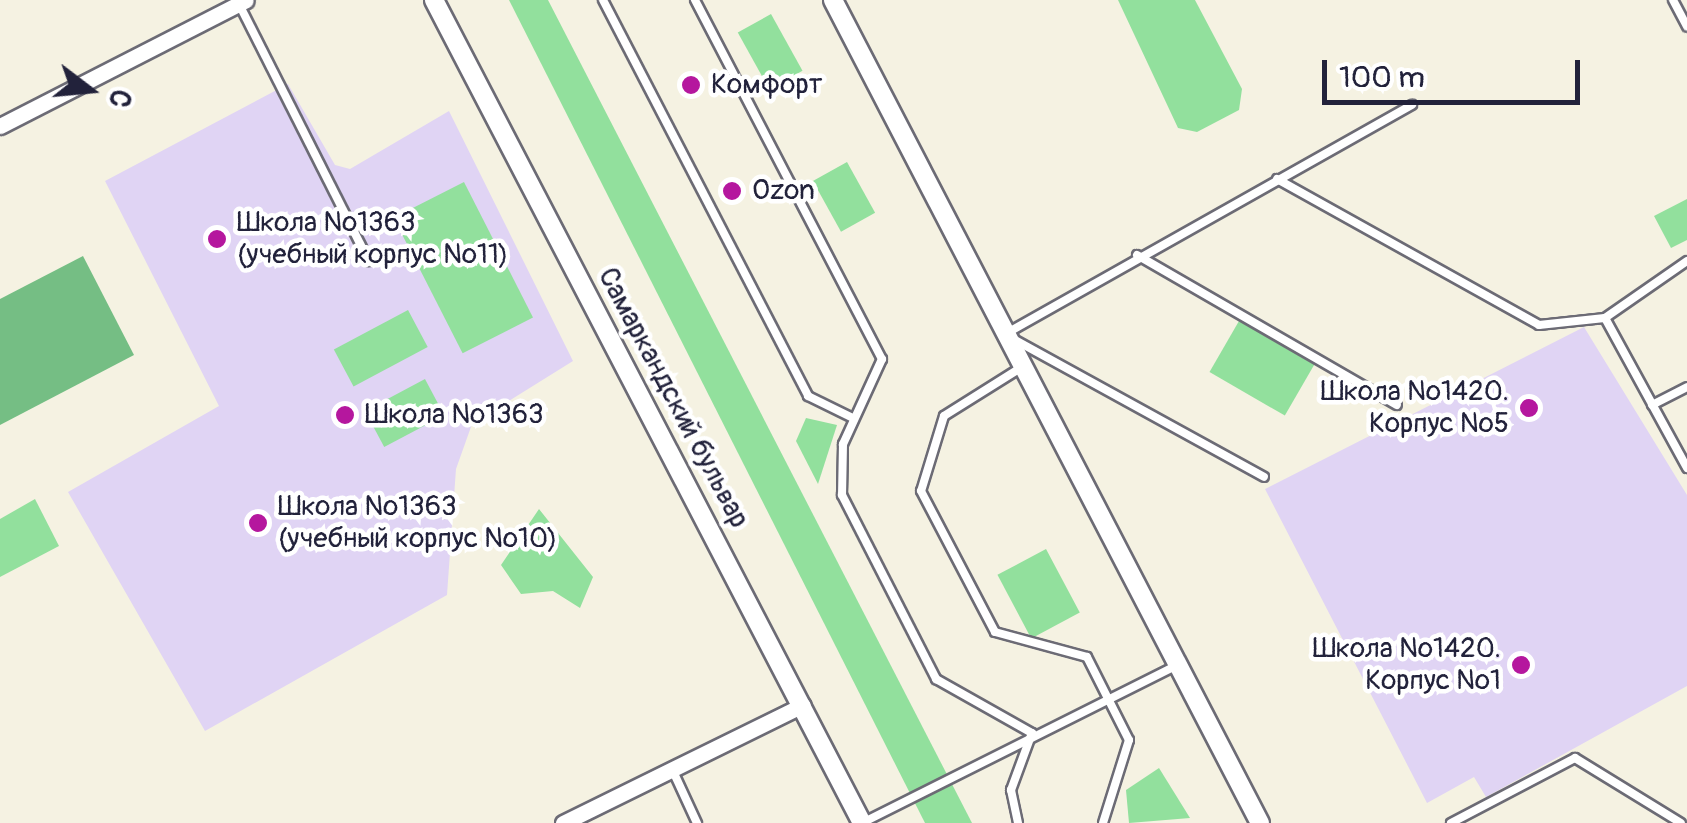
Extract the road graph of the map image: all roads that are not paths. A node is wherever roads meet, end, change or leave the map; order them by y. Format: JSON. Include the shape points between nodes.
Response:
{"nodes":[{"id":1,"x":434,"y":0,"type":"edge"},
{"id":2,"x":616,"y":0,"type":"edge"},
{"id":3,"x":694,"y":0,"type":"edge"},
{"id":4,"x":833,"y":0,"type":"edge"},
{"id":5,"x":1673,"y":0,"type":"edge"},
{"id":6,"x":243,"y":2,"type":"edge"},
{"id":7,"x":604,"y":2,"type":"edge"},
{"id":8,"x":1687,"y":26,"type":"edge"},
{"id":9,"x":1412,"y":105,"type":"dead end"},
{"id":10,"x":0,"y":126,"type":"edge"},
{"id":11,"x":1277,"y":179,"type":"junction"},
{"id":12,"x":1137,"y":256,"type":"junction"},
{"id":13,"x":369,"y":261,"type":"dead end"},
{"id":14,"x":1687,"y":262,"type":"edge"},
{"id":15,"x":1605,"y":318,"type":"junction"},
{"id":16,"x":1005,"y":334,"type":"junction"},
{"id":17,"x":1022,"y":368,"type":"junction"},
{"id":18,"x":1687,"y":387,"type":"edge"},
{"id":19,"x":1652,"y":404,"type":"junction"},
{"id":20,"x":1397,"y":405,"type":"dead end"},
{"id":21,"x":853,"y":418,"type":"junction"},
{"id":22,"x":1687,"y":468,"type":"edge"},
{"id":23,"x":1264,"y":477,"type":"dead end"},
{"id":24,"x":1178,"y":665,"type":"junction"},
{"id":25,"x":1107,"y":694,"type":"junction"},
{"id":26,"x":803,"y":705,"type":"junction"},
{"id":27,"x":1032,"y":733,"type":"junction"},
{"id":28,"x":672,"y":769,"type":"junction"},
{"id":29,"x":563,"y":823,"type":"edge"},
{"id":30,"x":697,"y":823,"type":"edge"},
{"id":31,"x":862,"y":823,"type":"edge"},
{"id":32,"x":1018,"y":823,"type":"edge"},
{"id":33,"x":1103,"y":823,"type":"edge"},
{"id":34,"x":1260,"y":823,"type":"edge"},
{"id":35,"x":1452,"y":823,"type":"edge"},
{"id":36,"x":1681,"y":823,"type":"edge"}],
"edges":[{"from":1,"to":26,"type":"street","name":"Самаркандский бульвар"},
{"from":2,"to":7,"type":"lane"},
{"from":3,"to":21,"type":"lane","via":[[882,359]]},
{"from":4,"to":16,"type":"street"},
{"from":5,"to":8,"type":"lane"},
{"from":6,"to":10,"type":"street"},
{"from":6,"to":13,"type":"lane"},
{"from":7,"to":21,"type":"lane","via":[[808,396]]},
{"from":9,"to":11,"type":"lane"},
{"from":11,"to":12,"type":"lane"},
{"from":11,"to":15,"type":"lane","via":[[1539,325]]},
{"from":12,"to":16,"type":"lane"},
{"from":12,"to":20,"type":"lane"},
{"from":14,"to":15,"type":"lane"},
{"from":15,"to":19,"type":"lane"},
{"from":16,"to":17,"type":"street"},
{"from":16,"to":23,"type":"lane"},
{"from":17,"to":24,"type":"street"},
{"from":17,"to":25,"type":"lane","via":[[944,416],[921,491],[995,632],[1087,657]]},
{"from":18,"to":19,"type":"lane"},
{"from":19,"to":22,"type":"lane"},
{"from":21,"to":27,"type":"lane","via":[[842,495],[936,679]]},
{"from":24,"to":25,"type":"lane"},
{"from":24,"to":34,"type":"street"},
{"from":25,"to":27,"type":"lane"},
{"from":25,"to":33,"type":"lane","via":[[1130,740]]},
{"from":26,"to":28,"type":"street"},
{"from":26,"to":31,"type":"street","name":"Самаркандский бульвар"},
{"from":27,"to":31,"type":"lane"},
{"from":27,"to":32,"type":"lane","via":[[1011,790]]},
{"from":28,"to":29,"type":"street"},
{"from":28,"to":30,"type":"lane"},
{"from":35,"to":36,"type":"lane","via":[[1574,758]]}]}
